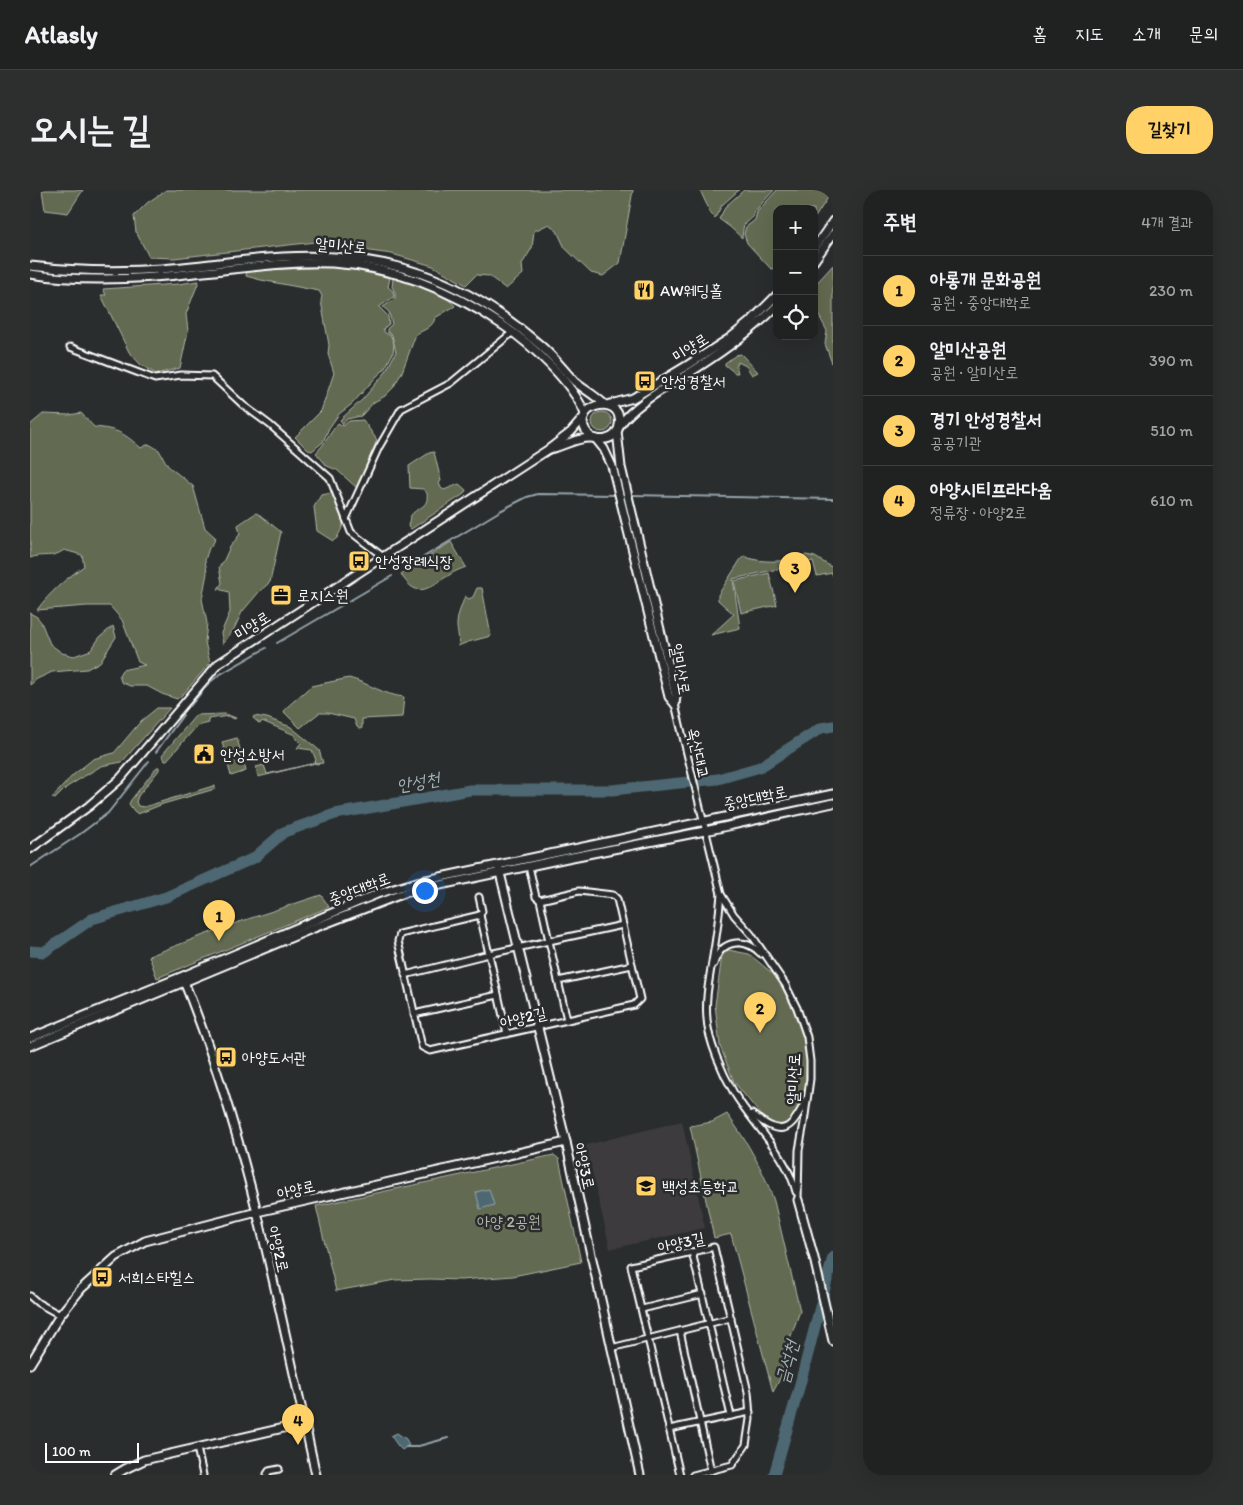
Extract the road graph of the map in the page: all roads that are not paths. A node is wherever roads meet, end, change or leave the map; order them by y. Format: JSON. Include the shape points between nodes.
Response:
{"nodes":[{"id":1,"x":833,"y":221,"type":"edge"},
{"id":2,"x":833,"y":234,"type":"edge"},
{"id":3,"x":818,"y":243,"type":"edge"},
{"id":4,"x":818,"y":255,"type":"edge"},
{"id":5,"x":30,"y":266,"type":"edge"},
{"id":6,"x":30,"y":274,"type":"edge"},
{"id":7,"x":773,"y":299,"type":"edge"},
{"id":8,"x":773,"y":310,"type":"edge"},
{"id":9,"x":513,"y":332,"type":"junction"},
{"id":10,"x":70,"y":347,"type":"dead end"},
{"id":11,"x":605,"y":405,"type":"junction"},
{"id":12,"x":585,"y":416,"type":"junction"},
{"id":13,"x":618,"y":429,"type":"junction"},
{"id":14,"x":594,"y":439,"type":"junction"},
{"id":15,"x":549,"y":448,"type":"junction"},
{"id":16,"x":346,"y":519,"type":"junction"},
{"id":17,"x":382,"y":556,"type":"junction"},
{"id":18,"x":675,"y":704,"type":"junction"},
{"id":19,"x":833,"y":794,"type":"edge"},
{"id":20,"x":833,"y":802,"type":"edge"},
{"id":21,"x":699,"y":808,"type":"joint"},
{"id":22,"x":703,"y":822,"type":"junction"},
{"id":23,"x":705,"y":831,"type":"junction"},
{"id":24,"x":30,"y":849,"type":"edge"},
{"id":25,"x":529,"y":866,"type":"junction"},
{"id":26,"x":499,"y":868,"type":"junction"},
{"id":27,"x":721,"y":894,"type":"junction"},
{"id":28,"x":479,"y":897,"type":"dead end"},
{"id":29,"x":540,"y":900,"type":"junction"},
{"id":30,"x":480,"y":915,"type":"junction"},
{"id":31,"x":622,"y":925,"type":"junction"},
{"id":32,"x":549,"y":941,"type":"junction"},
{"id":33,"x":519,"y":948,"type":"junction"},
{"id":34,"x":489,"y":954,"type":"junction"},
{"id":35,"x":632,"y":965,"type":"junction"},
{"id":36,"x":776,"y":971,"type":"junction"},
{"id":37,"x":405,"y":975,"type":"junction"},
{"id":38,"x":184,"y":979,"type":"junction"},
{"id":39,"x":558,"y":981,"type":"junction"},
{"id":40,"x":708,"y":990,"type":"junction"},
{"id":41,"x":498,"y":995,"type":"junction"},
{"id":42,"x":414,"y":1014,"type":"junction"},
{"id":43,"x":567,"y":1020,"type":"junction"},
{"id":44,"x":538,"y":1027,"type":"junction"},
{"id":45,"x":508,"y":1034,"type":"junction"},
{"id":46,"x":30,"y":1038,"type":"edge"},
{"id":47,"x":30,"y":1046,"type":"edge"},
{"id":48,"x":808,"y":1094,"type":"junction"},
{"id":49,"x":746,"y":1109,"type":"junction"},
{"id":50,"x":566,"y":1142,"type":"junction"},
{"id":51,"x":798,"y":1200,"type":"junction"},
{"id":52,"x":257,"y":1212,"type":"junction"},
{"id":53,"x":692,"y":1252,"type":"junction"},
{"id":54,"x":703,"y":1294,"type":"junction"},
{"id":55,"x":30,"y":1296,"type":"edge"},
{"id":56,"x":642,"y":1309,"type":"junction"},
{"id":57,"x":60,"y":1315,"type":"junction"},
{"id":58,"x":731,"y":1318,"type":"junction"},
{"id":59,"x":710,"y":1323,"type":"junction"},
{"id":60,"x":680,"y":1330,"type":"junction"},
{"id":61,"x":649,"y":1338,"type":"junction"},
{"id":62,"x":833,"y":1341,"type":"edge"},
{"id":63,"x":611,"y":1348,"type":"junction"},
{"id":64,"x":30,"y":1364,"type":"edge"},
{"id":65,"x":750,"y":1412,"type":"junction"},
{"id":66,"x":731,"y":1416,"type":"junction"},
{"id":67,"x":305,"y":1423,"type":"junction"},
{"id":68,"x":701,"y":1423,"type":"junction"},
{"id":69,"x":669,"y":1430,"type":"junction"},
{"id":70,"x":197,"y":1448,"type":"junction"},
{"id":71,"x":280,"y":1468,"type":"dead end"},
{"id":72,"x":711,"y":1470,"type":"junction"},
{"id":73,"x":115,"y":1475,"type":"edge"},
{"id":74,"x":203,"y":1475,"type":"edge"},
{"id":75,"x":265,"y":1475,"type":"edge"},
{"id":76,"x":316,"y":1475,"type":"edge"},
{"id":77,"x":640,"y":1475,"type":"edge"},
{"id":78,"x":680,"y":1475,"type":"edge"},
{"id":79,"x":693,"y":1475,"type":"edge"}],
"edges":[{"from":1,"to":3,"type":"street"},
{"from":2,"to":4,"type":"street"},
{"from":5,"to":11,"type":"street","name":"알미산로","via":[[106,271],[325,256],[409,269],[463,291],[504,316],[542,346],[575,382]]},
{"from":6,"to":9,"type":"street","name":"알미산로","via":[[123,279],[296,263],[332,263],[378,270],[426,283],[477,308]]},
{"from":7,"to":11,"type":"street","name":"미양로","via":[[730,338],[688,365],[633,398]]},
{"from":8,"to":13,"type":"street","name":"미양로","via":[[718,354],[638,406]]},
{"from":9,"to":12,"type":"street","name":"알미산로","via":[[565,381]]},
{"from":9,"to":16,"type":"street","via":[[451,383],[401,409],[379,447]]},
{"from":10,"to":16,"type":"street","via":[[155,379],[181,375],[212,376],[330,478]]},
{"from":11,"to":12,"type":"street","via":[[590,408]]},
{"from":11,"to":13,"type":"street","via":[[619,417]]},
{"from":12,"to":14,"type":"street","via":[[586,432]]},
{"from":12,"to":15,"type":"street","name":"미양로","via":[[571,432]]},
{"from":13,"to":14,"type":"street","via":[[608,439]]},
{"from":13,"to":18,"type":"street","name":"알미산로","via":[[621,467],[676,696]]},
{"from":14,"to":15,"type":"street","name":"미양로"},
{"from":14,"to":18,"type":"street","name":"알미산로","via":[[604,449],[612,466],[669,697]]},
{"from":15,"to":17,"type":"street","name":"미양로"},
{"from":16,"to":17,"type":"street","via":[[352,532]]},
{"from":17,"to":24,"type":"street","name":"미양로","via":[[218,664],[120,779]]},
{"from":18,"to":21,"type":"street","name":"옥산대교"},
{"from":19,"to":22,"type":"street","name":"중앙대학로"},
{"from":20,"to":23,"type":"street","name":"중앙대학로"},
{"from":21,"to":22,"type":"street","name":"알미산로"},
{"from":22,"to":23,"type":"street","name":"알미산로"},
{"from":22,"to":26,"type":"street","name":"중앙대학로"},
{"from":23,"to":25,"type":"street","name":"중앙대학로"},
{"from":23,"to":27,"type":"street","name":"알미산로"},
{"from":25,"to":26,"type":"street","name":"중앙대학로"},
{"from":25,"to":29,"type":"street","via":[[536,897]]},
{"from":26,"to":33,"type":"street","name":"아양3로"},
{"from":26,"to":38,"type":"street","name":"중앙대학로","via":[[407,892]]},
{"from":27,"to":36,"type":"street","name":"알미산로"},
{"from":27,"to":40,"type":"street","name":"알미산로"},
{"from":28,"to":30,"type":"street"},
{"from":29,"to":31,"type":"street","name":"아양2길","via":[[579,891],[613,895]]},
{"from":29,"to":32,"type":"street"},
{"from":30,"to":34,"type":"street"},
{"from":30,"to":37,"type":"street","name":"아양2길","via":[[400,934],[398,940]]},
{"from":31,"to":32,"type":"street"},
{"from":31,"to":35,"type":"street","name":"아양2길"},
{"from":32,"to":33,"type":"street"},
{"from":32,"to":39,"type":"street"},
{"from":33,"to":34,"type":"street"},
{"from":33,"to":44,"type":"street","name":"아양3로"},
{"from":34,"to":37,"type":"street"},
{"from":34,"to":41,"type":"street"},
{"from":35,"to":39,"type":"street"},
{"from":35,"to":43,"type":"street","name":"아양2길","via":[[640,999],[634,1005]]},
{"from":36,"to":40,"type":"street","via":[[753,946],[731,943],[715,960]]},
{"from":36,"to":48,"type":"street","name":"알미산로","via":[[797,1008],[807,1037],[810,1060]]},
{"from":37,"to":42,"type":"street","name":"아양2길"},
{"from":38,"to":46,"type":"street","name":"중앙대학로"},
{"from":38,"to":47,"type":"street","name":"중앙대학로"},
{"from":38,"to":52,"type":"street","name":"아양2로","via":[[236,1130]]},
{"from":39,"to":43,"type":"street"},
{"from":40,"to":49,"type":"street","name":"알미산로","via":[[707,1020],[712,1045],[734,1093]]},
{"from":41,"to":42,"type":"street"},
{"from":41,"to":45,"type":"street"},
{"from":42,"to":45,"type":"street","name":"아양2길","via":[[422,1047],[430,1051]]},
{"from":43,"to":44,"type":"street","name":"아양2길"},
{"from":44,"to":45,"type":"street","name":"아양2길"},
{"from":44,"to":50,"type":"street","name":"아양3로"},
{"from":48,"to":49,"type":"street","via":[[797,1117],[786,1128],[765,1124]]},
{"from":48,"to":51,"type":"street","name":"알미산로","via":[[799,1150]]},
{"from":49,"to":51,"type":"street","name":"알미산로","via":[[781,1158],[794,1182]]},
{"from":50,"to":52,"type":"street","name":"아양로"},
{"from":50,"to":63,"type":"street","name":"아양3로"},
{"from":51,"to":62,"type":"street","name":"알미산로"},
{"from":52,"to":57,"type":"street","name":"아양로","via":[[145,1242],[116,1257],[81,1289]]},
{"from":52,"to":67,"type":"street","name":"아양2로"},
{"from":53,"to":54,"type":"street"},
{"from":53,"to":56,"type":"street","name":"아양3길","via":[[631,1266]]},
{"from":53,"to":58,"type":"street","name":"아양3길","via":[[714,1247]]},
{"from":54,"to":56,"type":"street"},
{"from":54,"to":59,"type":"street"},
{"from":55,"to":57,"type":"street"},
{"from":56,"to":61,"type":"street","name":"아양3길"},
{"from":57,"to":64,"type":"street","name":"아양로"},
{"from":58,"to":59,"type":"street"},
{"from":58,"to":65,"type":"street","name":"아양3길"},
{"from":59,"to":60,"type":"street"},
{"from":59,"to":66,"type":"street"},
{"from":60,"to":61,"type":"street"},
{"from":60,"to":68,"type":"street"},
{"from":61,"to":63,"type":"street"},
{"from":61,"to":69,"type":"street","name":"아양3길"},
{"from":63,"to":77,"type":"street","name":"아양3로"},
{"from":65,"to":66,"type":"street"},
{"from":65,"to":72,"type":"street","name":"아양3길","via":[[746,1445],[732,1465]]},
{"from":66,"to":68,"type":"street"},
{"from":67,"to":70,"type":"street"},
{"from":67,"to":76,"type":"street","name":"아양2로"},
{"from":68,"to":69,"type":"street"},
{"from":68,"to":72,"type":"street"},
{"from":69,"to":78,"type":"street","name":"아양3길"},
{"from":70,"to":73,"type":"street","via":[[144,1460]]},
{"from":70,"to":74,"type":"street"},
{"from":71,"to":75,"type":"street"},
{"from":72,"to":79,"type":"street","name":"아양3길"}]}
